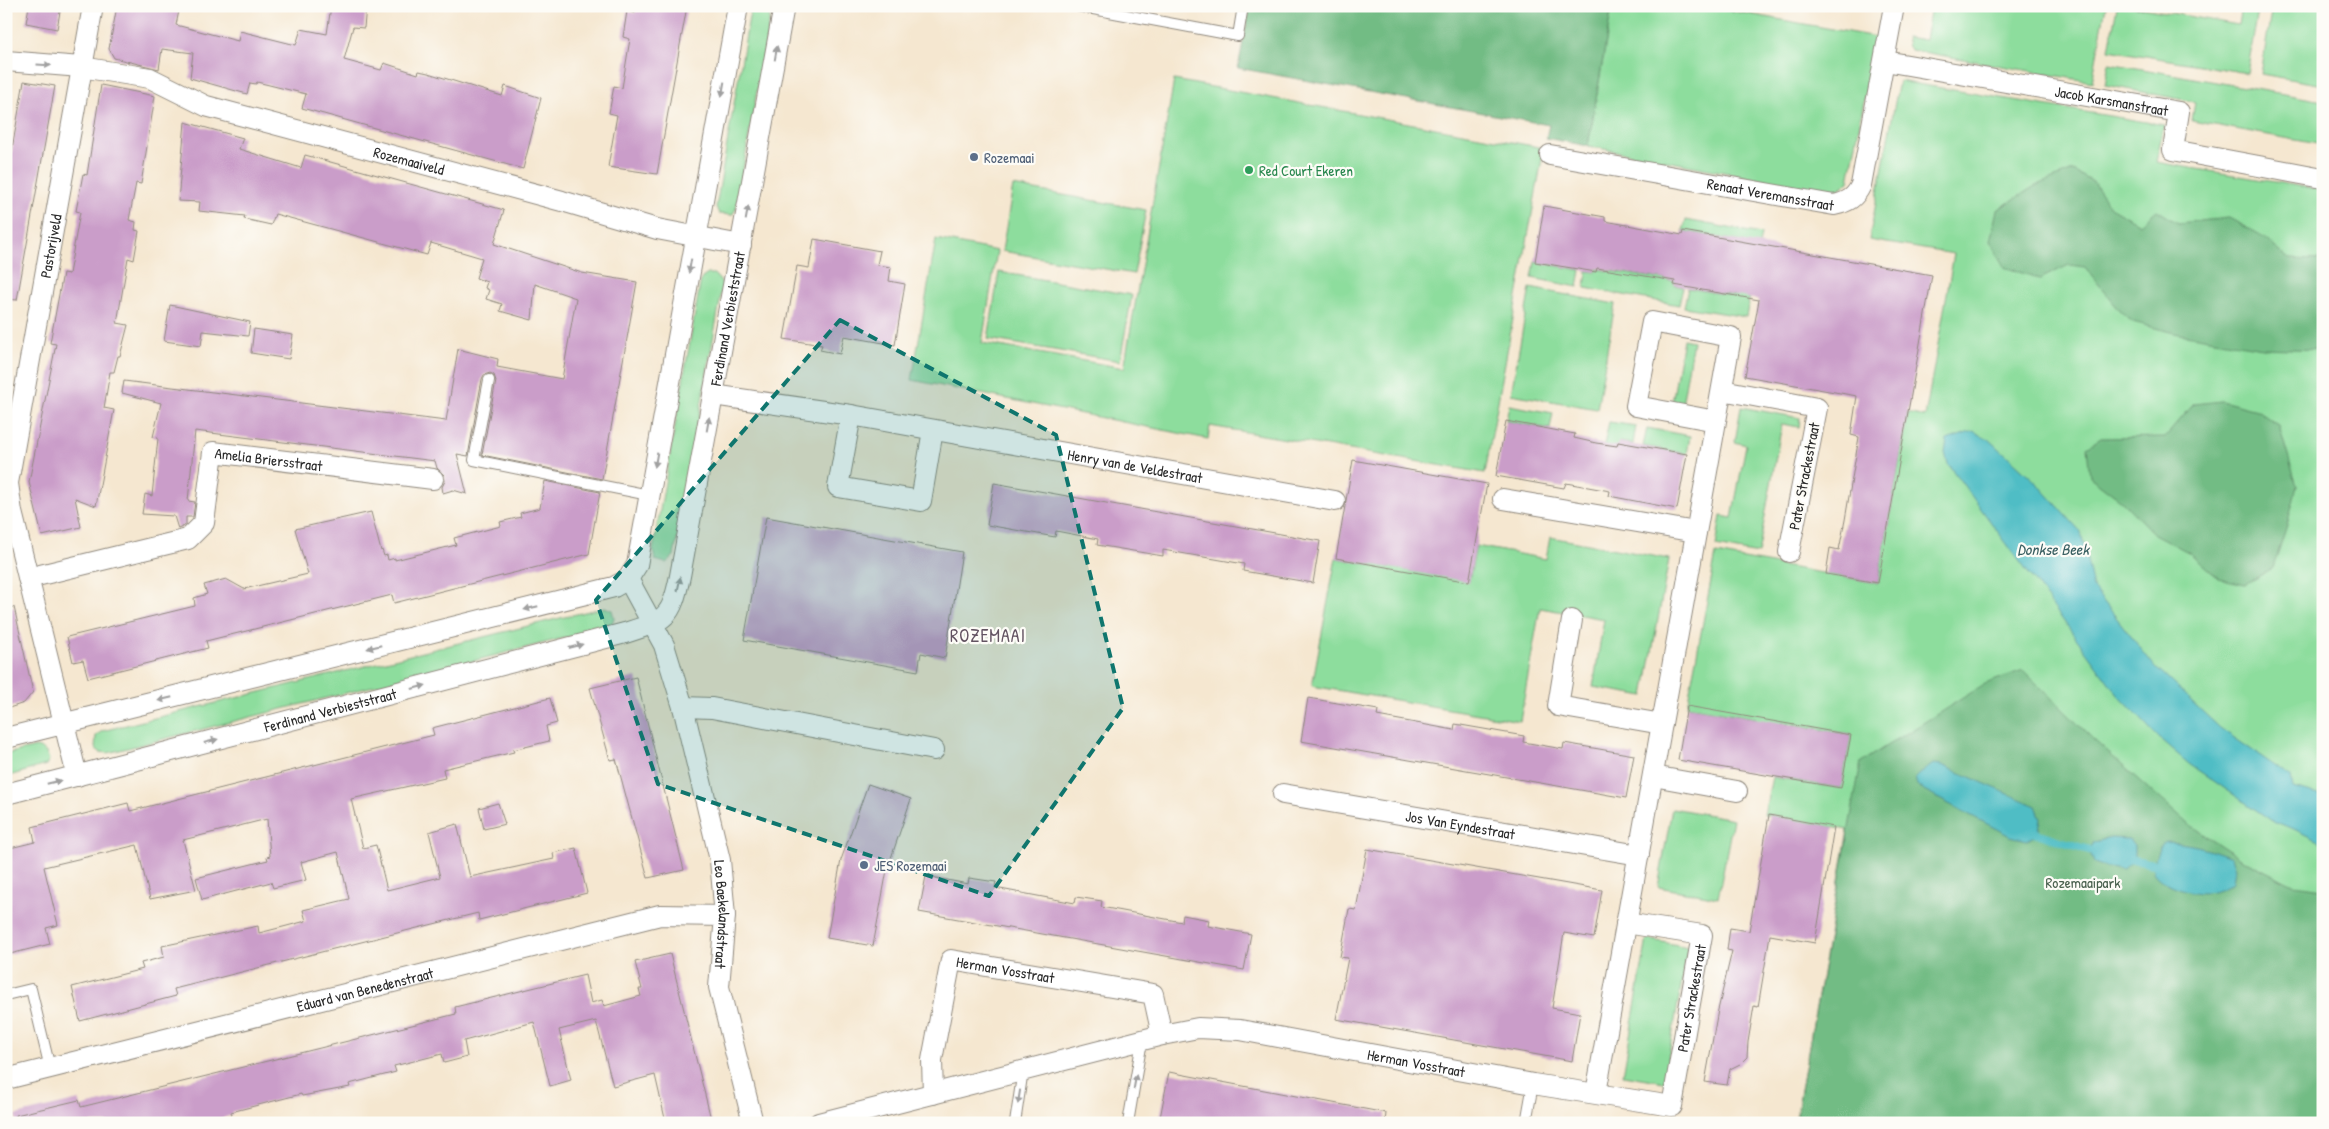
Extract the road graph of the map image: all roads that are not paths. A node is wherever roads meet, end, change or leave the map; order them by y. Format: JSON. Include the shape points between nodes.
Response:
{"nodes":[{"id":1,"x":93,"y":6,"type":"edge"},
{"id":2,"x":738,"y":6,"type":"edge"},
{"id":3,"x":784,"y":6,"type":"edge"},
{"id":4,"x":1077,"y":6,"type":"edge"},
{"id":5,"x":1243,"y":6,"type":"edge"},
{"id":6,"x":1894,"y":6,"type":"edge"},
{"id":7,"x":6,"y":61,"type":"edge"},
{"id":8,"x":1884,"y":61,"type":"junction"},
{"id":9,"x":81,"y":67,"type":"junction"},
{"id":10,"x":1550,"y":155,"type":"dead end"},
{"id":11,"x":2323,"y":178,"type":"edge"},
{"id":12,"x":696,"y":237,"type":"junction"},
{"id":13,"x":741,"y":245,"type":"junction"},
{"id":14,"x":490,"y":380,"type":"dead end"},
{"id":15,"x":1722,"y":390,"type":"junction"},
{"id":16,"x":713,"y":396,"type":"junction"},
{"id":17,"x":851,"y":415,"type":"junction"},
{"id":18,"x":1716,"y":421,"type":"junction"},
{"id":19,"x":933,"y":430,"type":"junction"},
{"id":20,"x":433,"y":479,"type":"dead end"},
{"id":21,"x":7,"y":483,"type":"edge"},
{"id":22,"x":649,"y":495,"type":"junction"},
{"id":23,"x":1504,"y":499,"type":"dead end"},
{"id":24,"x":1335,"y":501,"type":"dead end"},
{"id":25,"x":1696,"y":532,"type":"junction"},
{"id":26,"x":1789,"y":552,"type":"dead end"},
{"id":27,"x":28,"y":578,"type":"junction"},
{"id":28,"x":628,"y":579,"type":"junction"},
{"id":29,"x":1572,"y":620,"type":"dead end"},
{"id":30,"x":655,"y":624,"type":"junction"},
{"id":31,"x":683,"y":707,"type":"junction"},
{"id":32,"x":64,"y":724,"type":"junction"},
{"id":33,"x":1662,"y":724,"type":"junction"},
{"id":34,"x":6,"y":738,"type":"edge"},
{"id":35,"x":934,"y":750,"type":"dead end"},
{"id":36,"x":77,"y":776,"type":"junction"},
{"id":37,"x":1652,"y":776,"type":"junction"},
{"id":38,"x":1737,"y":791,"type":"dead end"},
{"id":39,"x":6,"y":794,"type":"edge"},
{"id":40,"x":1283,"y":794,"type":"dead end"},
{"id":41,"x":1639,"y":855,"type":"junction"},
{"id":42,"x":725,"y":916,"type":"junction"},
{"id":43,"x":1626,"y":923,"type":"junction"},
{"id":44,"x":6,"y":995,"type":"edge"},
{"id":45,"x":1162,"y":1035,"type":"junction"},
{"id":46,"x":1142,"y":1041,"type":"junction"},
{"id":47,"x":50,"y":1068,"type":"junction"},
{"id":48,"x":1023,"y":1070,"type":"junction"},
{"id":49,"x":6,"y":1079,"type":"edge"},
{"id":50,"x":1533,"y":1084,"type":"junction"},
{"id":51,"x":1596,"y":1093,"type":"junction"},
{"id":52,"x":933,"y":1094,"type":"junction"},
{"id":53,"x":1672,"y":1106,"type":"joint"},
{"id":54,"x":752,"y":1123,"type":"edge"},
{"id":55,"x":819,"y":1123,"type":"edge"},
{"id":56,"x":1015,"y":1123,"type":"edge"},
{"id":57,"x":1128,"y":1123,"type":"edge"},
{"id":58,"x":1526,"y":1123,"type":"edge"}],
"edges":[{"from":1,"to":9,"type":"street","name":"Pastorijveld"},
{"from":2,"to":12,"type":"street","one_way":true},
{"from":13,"to":3,"type":"street","name":"Ferdinand Verbieststraat","one_way":true},
{"from":4,"to":5,"type":"lane","via":[[1238,36]]},
{"from":6,"to":8,"type":"street","name":"Renaat Veremansstraat"},
{"from":7,"to":9,"type":"street","name":"Rozemaaiveld","one_way":true},
{"from":8,"to":10,"type":"street","name":"Renaat Veremansstraat","via":[[1861,185],[1856,196],[1846,203],[1834,205]]},
{"from":8,"to":11,"type":"street","name":"Jacob Karsmanstraat","via":[[2179,112],[2173,150]]},
{"from":9,"to":12,"type":"street","name":"Rozemaaiveld","via":[[150,78],[206,106]]},
{"from":9,"to":21,"type":"street","name":"Pastorijveld"},
{"from":12,"to":13,"type":"street","name":"Rozemaaiveld"},
{"from":12,"to":22,"type":"street","one_way":true},
{"from":13,"to":16,"type":"street","name":"Ferdinand Verbieststraat"},
{"from":14,"to":22,"type":"lane","via":[[474,460]]},
{"from":15,"to":18,"type":"street"},
{"from":15,"to":18,"type":"street","via":[[1731,337],[1652,322],[1636,406]]},
{"from":15,"to":26,"type":"street","name":"Pater Strackestraat","via":[[1817,408]]},
{"from":16,"to":17,"type":"street","name":"Henry van de Veldestraat"},
{"from":30,"to":16,"type":"street","name":"Ferdinand Verbieststraat","one_way":true,"via":[[664,619],[673,606],[677,591]]},
{"from":17,"to":19,"type":"street","name":"Henry van de Veldestraat"},
{"from":17,"to":19,"type":"street","via":[[838,487],[921,501]]},
{"from":18,"to":25,"type":"street"},
{"from":19,"to":24,"type":"street","name":"Henry van de Veldestraat"},
{"from":20,"to":27,"type":"street","name":"Amelia Briersstraat","via":[[213,452],[204,523],[188,539]]},
{"from":21,"to":27,"type":"street"},
{"from":22,"to":28,"type":"street","via":[[637,565]]},
{"from":23,"to":25,"type":"street"},
{"from":25,"to":33,"type":"street"},
{"from":27,"to":32,"type":"street"},
{"from":28,"to":30,"type":"street"},
{"from":28,"to":32,"type":"street","one_way":true,"via":[[614,587]]},
{"from":29,"to":33,"type":"street","via":[[1558,706]]},
{"from":30,"to":31,"type":"street","name":"Leo Baekelandstraat"},
{"from":36,"to":30,"type":"street","name":"Ferdinand Verbieststraat","one_way":true},
{"from":31,"to":35,"type":"street","via":[[712,708]]},
{"from":31,"to":42,"type":"street","name":"Leo Baekelandstraat","via":[[720,860]]},
{"from":32,"to":34,"type":"street"},
{"from":32,"to":36,"type":"street"},
{"from":33,"to":37,"type":"street"},
{"from":39,"to":36,"type":"street","name":"Ferdinand Verbieststraat","one_way":true},
{"from":37,"to":38,"type":"street"},
{"from":37,"to":41,"type":"street"},
{"from":40,"to":41,"type":"street","name":"Jos Van Eyndestraat"},
{"from":41,"to":43,"type":"street"},
{"from":42,"to":47,"type":"street","name":"Eduard van Benedenstraat","via":[[660,915]]},
{"from":42,"to":54,"type":"street","name":"Leo Baekelandstraat","via":[[720,987]]},
{"from":43,"to":51,"type":"street"},
{"from":43,"to":53,"type":"street","name":"Pater Strackestraat","via":[[1702,935]]},
{"from":44,"to":47,"type":"lane","via":[[31,989]]},
{"from":45,"to":46,"type":"street","name":"Herman Vosstraat"},
{"from":45,"to":50,"type":"street","name":"Herman Vosstraat","via":[[1198,1028],[1240,1030]]},
{"from":45,"to":52,"type":"street","name":"Herman Vosstraat","via":[[1153,994],[951,960],[932,1060]]},
{"from":46,"to":48,"type":"street","name":"Herman Vosstraat"},
{"from":57,"to":46,"type":"lane","one_way":true},
{"from":47,"to":49,"type":"street","name":"Eduard van Benedenstraat"},
{"from":48,"to":52,"type":"street","name":"Herman Vosstraat"},
{"from":48,"to":56,"type":"lane","one_way":true},
{"from":50,"to":51,"type":"street","name":"Herman Vosstraat"},
{"from":50,"to":58,"type":"lane"},
{"from":51,"to":53,"type":"street","name":"Herman Vosstraat"},
{"from":52,"to":55,"type":"street","name":"Herman Vosstraat"}]}
